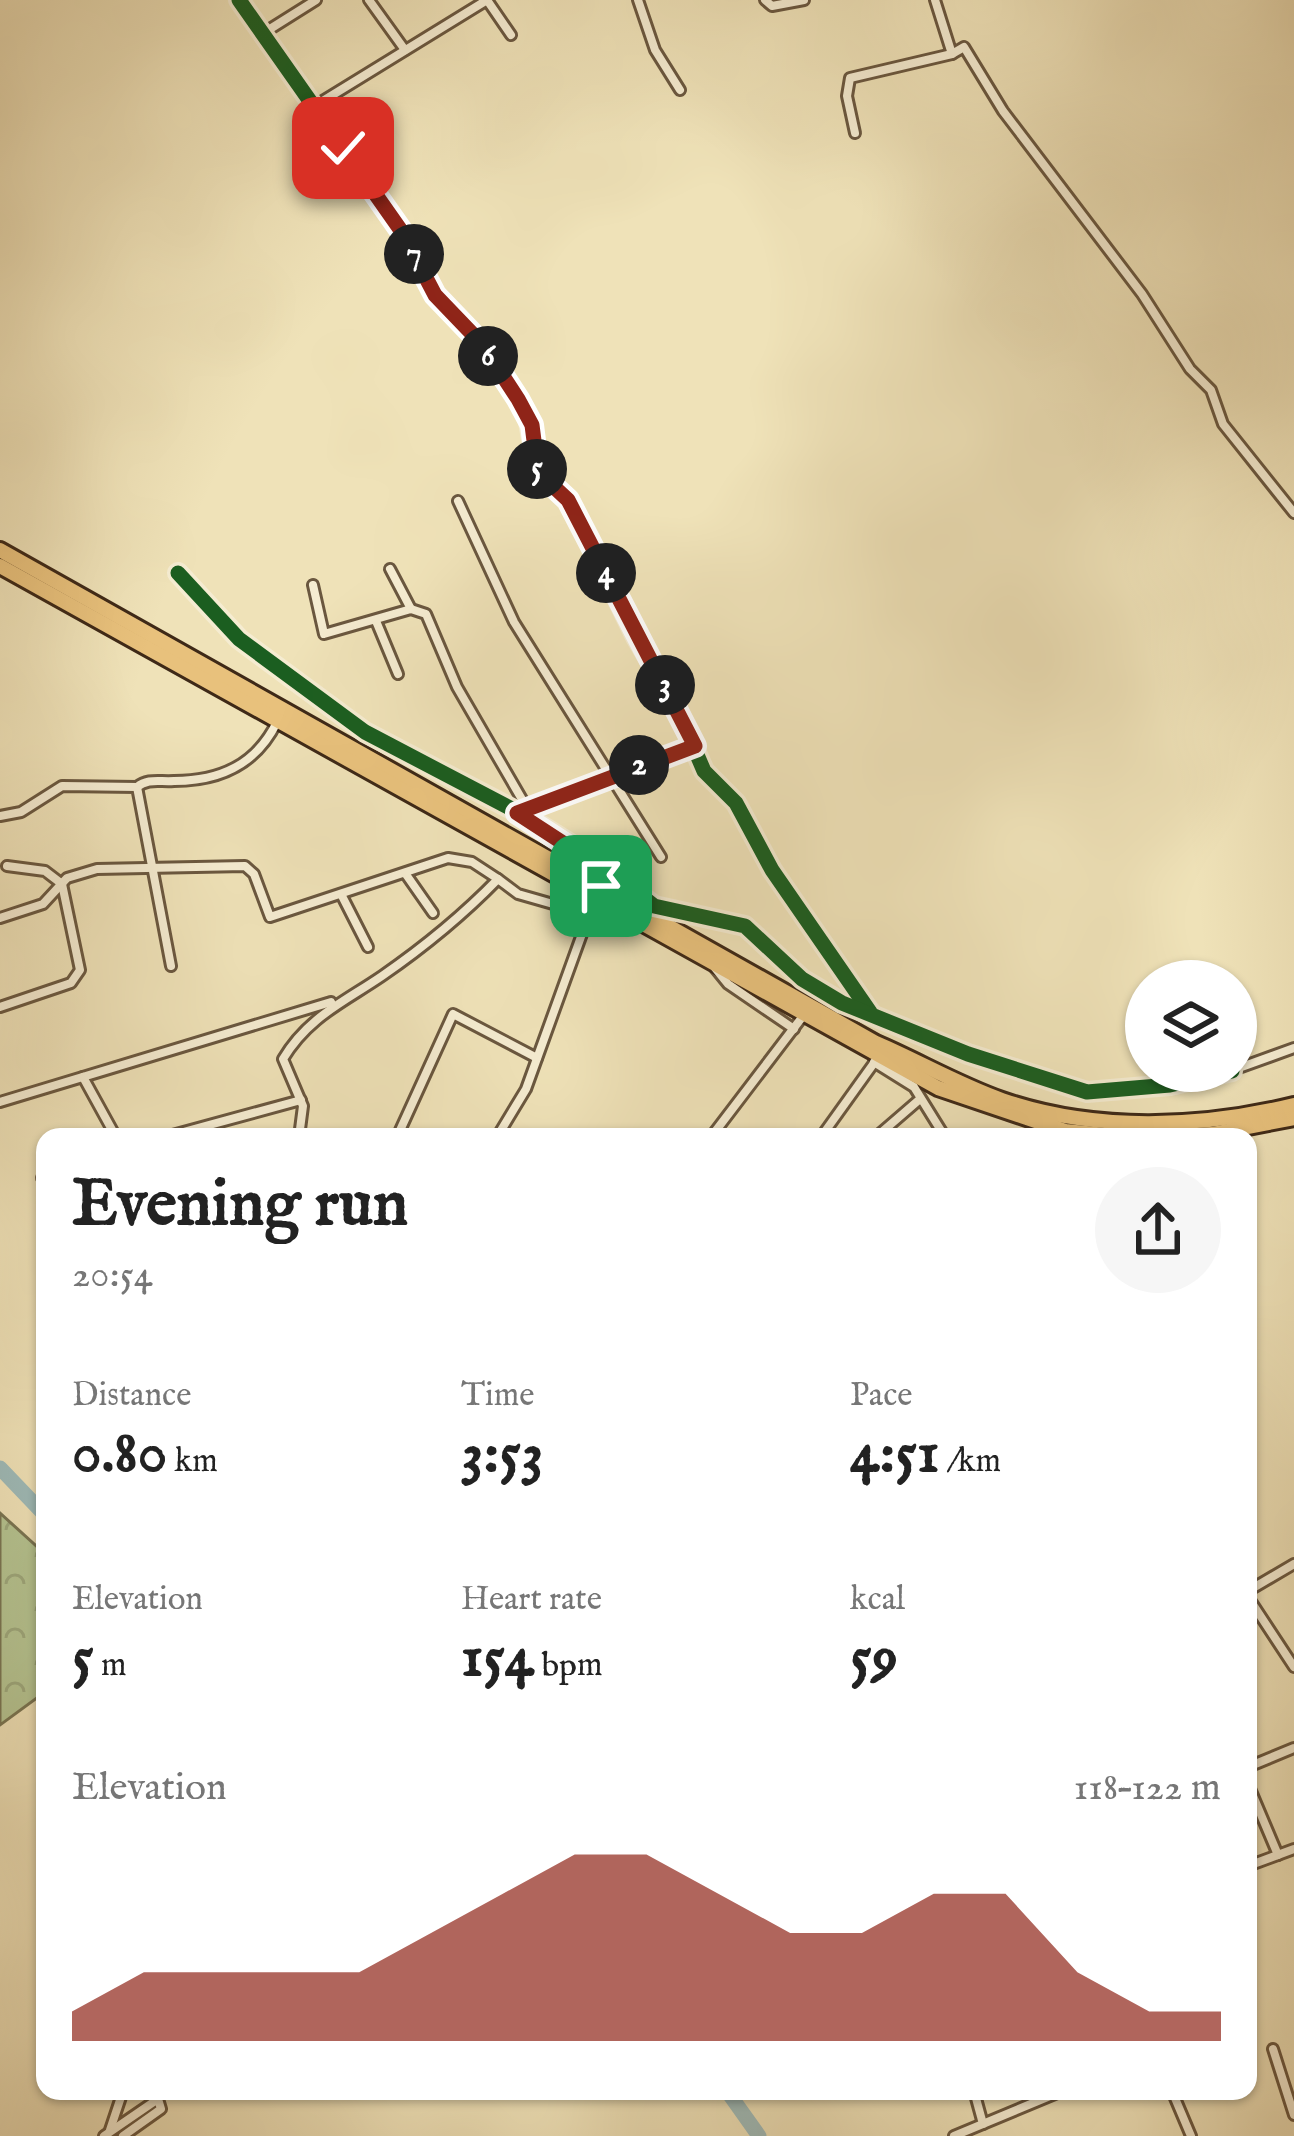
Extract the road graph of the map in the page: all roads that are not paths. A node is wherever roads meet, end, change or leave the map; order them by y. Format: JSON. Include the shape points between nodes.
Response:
{"nodes":[{"id":1,"x":239,"y":0,"type":"edge"},
{"id":2,"x":316,"y":0,"type":"edge"},
{"id":3,"x":369,"y":0,"type":"edge"},
{"id":4,"x":487,"y":0,"type":"edge"},
{"id":5,"x":638,"y":0,"type":"edge"},
{"id":6,"x":765,"y":0,"type":"edge"},
{"id":7,"x":804,"y":0,"type":"edge"},
{"id":8,"x":935,"y":0,"type":"edge"},
{"id":9,"x":303,"y":3,"type":"edge"},
{"id":10,"x":262,"y":34,"type":"junction"},
{"id":11,"x":511,"y":34,"type":"dead end"},
{"id":12,"x":405,"y":50,"type":"junction"},
{"id":13,"x":952,"y":55,"type":"junction"},
{"id":14,"x":680,"y":90,"type":"dead end"},
{"id":15,"x":313,"y":106,"type":"junction"},
{"id":16,"x":855,"y":133,"type":"dead end"},
{"id":17,"x":458,"y":502,"type":"dead end"},
{"id":18,"x":1294,"y":513,"type":"edge"},
{"id":19,"x":0,"y":550,"type":"edge"},
{"id":20,"x":0,"y":566,"type":"edge"},
{"id":21,"x":390,"y":569,"type":"dead end"},
{"id":22,"x":178,"y":572,"type":"dead end"},
{"id":23,"x":313,"y":585,"type":"dead end"},
{"id":24,"x":411,"y":609,"type":"junction"},
{"id":25,"x":376,"y":621,"type":"junction"},
{"id":26,"x":398,"y":674,"type":"dead end"},
{"id":27,"x":278,"y":721,"type":"junction"},
{"id":28,"x":695,"y":746,"type":"junction"},
{"id":29,"x":608,"y":775,"type":"junction"},
{"id":30,"x":137,"y":787,"type":"junction"},
{"id":31,"x":522,"y":810,"type":"junction"},
{"id":32,"x":0,"y":816,"type":"edge"},
{"id":33,"x":661,"y":856,"type":"dead end"},
{"id":34,"x":7,"y":866,"type":"dead end"},
{"id":35,"x":152,"y":866,"type":"junction"},
{"id":36,"x":405,"y":873,"type":"junction"},
{"id":37,"x":498,"y":879,"type":"junction"},
{"id":38,"x":62,"y":884,"type":"junction"},
{"id":39,"x":601,"y":885,"type":"junction"},
{"id":40,"x":341,"y":894,"type":"junction"},
{"id":41,"x":433,"y":914,"type":"dead end"},
{"id":42,"x":588,"y":914,"type":"junction"},
{"id":43,"x":0,"y":918,"type":"edge"},
{"id":44,"x":368,"y":947,"type":"dead end"},
{"id":45,"x":171,"y":966,"type":"dead end"},
{"id":46,"x":338,"y":999,"type":"junction"},
{"id":47,"x":0,"y":1007,"type":"edge"},
{"id":48,"x":305,"y":1010,"type":"junction"},
{"id":49,"x":870,"y":1012,"type":"junction"},
{"id":50,"x":310,"y":1022,"type":"junction"},
{"id":51,"x":798,"y":1023,"type":"junction"},
{"id":52,"x":1294,"y":1048,"type":"edge"},
{"id":53,"x":537,"y":1058,"type":"junction"},
{"id":54,"x":875,"y":1059,"type":"junction"},
{"id":55,"x":1257,"y":1062,"type":"edge"},
{"id":56,"x":83,"y":1077,"type":"junction"},
{"id":57,"x":1125,"y":1089,"type":"edge"},
{"id":58,"x":920,"y":1099,"type":"junction"},
{"id":59,"x":301,"y":1100,"type":"junction"},
{"id":60,"x":0,"y":1102,"type":"edge"},
{"id":61,"x":1294,"y":1105,"type":"edge"},
{"id":62,"x":1294,"y":1118,"type":"edge"},
{"id":63,"x":111,"y":1128,"type":"edge"},
{"id":64,"x":198,"y":1128,"type":"edge"},
{"id":65,"x":299,"y":1128,"type":"edge"},
{"id":66,"x":402,"y":1128,"type":"edge"},
{"id":67,"x":502,"y":1128,"type":"edge"},
{"id":68,"x":718,"y":1128,"type":"edge"},
{"id":69,"x":827,"y":1128,"type":"edge"},
{"id":70,"x":886,"y":1128,"type":"edge"},
{"id":71,"x":939,"y":1128,"type":"edge"},
{"id":72,"x":1055,"y":1128,"type":"edge"},
{"id":73,"x":1243,"y":1128,"type":"edge"},
{"id":74,"x":1294,"y":1564,"type":"edge"},
{"id":75,"x":1257,"y":1588,"type":"edge"},
{"id":76,"x":1257,"y":1608,"type":"edge"},
{"id":77,"x":1294,"y":1667,"type":"edge"},
{"id":78,"x":1294,"y":1748,"type":"edge"},
{"id":79,"x":1257,"y":1763,"type":"edge"},
{"id":80,"x":1257,"y":1805,"type":"edge"},
{"id":81,"x":1294,"y":1849,"type":"edge"},
{"id":82,"x":1278,"y":1855,"type":"junction"},
{"id":83,"x":1257,"y":1863,"type":"edge"},
{"id":84,"x":1273,"y":2049,"type":"dead end"},
{"id":85,"x":120,"y":2100,"type":"edge"},
{"id":86,"x":157,"y":2100,"type":"edge"},
{"id":87,"x":158,"y":2100,"type":"edge"},
{"id":88,"x":976,"y":2100,"type":"edge"},
{"id":89,"x":1040,"y":2100,"type":"edge"},
{"id":90,"x":1176,"y":2100,"type":"edge"},
{"id":91,"x":1294,"y":2115,"type":"edge"},
{"id":92,"x":983,"y":2124,"type":"junction"},
{"id":93,"x":107,"y":2134,"type":"edge"},
{"id":94,"x":124,"y":2136,"type":"edge"},
{"id":95,"x":954,"y":2136,"type":"edge"},
{"id":96,"x":1191,"y":2136,"type":"edge"}],
"edges":[{"from":1,"to":10,"type":"street"},
{"from":2,"to":9,"type":"street"},
{"from":3,"to":12,"type":"street"},
{"from":4,"to":11,"type":"street"},
{"from":4,"to":12,"type":"street"},
{"from":5,"to":14,"type":"street"},
{"from":6,"to":7,"type":"street"},
{"from":8,"to":13,"type":"street"},
{"from":9,"to":10,"type":"street"},
{"from":10,"to":15,"type":"street"},
{"from":12,"to":15,"type":"street"},
{"from":13,"to":16,"type":"street","via":[[850,78]]},
{"from":13,"to":18,"type":"street","via":[[964,47],[1003,112],[1211,390],[1223,424]]},
{"from":15,"to":28,"type":"street","via":[[402,232],[435,295],[482,344],[528,416],[538,472],[568,500]]},
{"from":17,"to":29,"type":"street","via":[[514,622]]},
{"from":19,"to":39,"type":"highway"},
{"from":20,"to":27,"type":"highway"},
{"from":21,"to":24,"type":"street"},
{"from":22,"to":31,"type":"street","via":[[239,639],[319,700]]},
{"from":23,"to":25,"type":"street","via":[[324,634]]},
{"from":24,"to":25,"type":"street"},
{"from":24,"to":31,"type":"street","via":[[425,614]]},
{"from":25,"to":26,"type":"street"},
{"from":27,"to":30,"type":"street","via":[[236,771]]},
{"from":27,"to":39,"type":"highway"},
{"from":28,"to":29,"type":"street"},
{"from":28,"to":49,"type":"street","via":[[707,776],[736,803]]},
{"from":29,"to":31,"type":"street"},
{"from":29,"to":33,"type":"street"},
{"from":30,"to":32,"type":"street","via":[[62,785]]},
{"from":30,"to":35,"type":"street"},
{"from":31,"to":39,"type":"street"},
{"from":34,"to":38,"type":"street","via":[[45,871]]},
{"from":35,"to":38,"type":"street","via":[[97,869]]},
{"from":35,"to":40,"type":"street","via":[[245,866],[270,916]]},
{"from":35,"to":45,"type":"street"},
{"from":36,"to":37,"type":"street","via":[[459,858]]},
{"from":36,"to":40,"type":"street"},
{"from":36,"to":41,"type":"street"},
{"from":37,"to":42,"type":"street","via":[[518,894]]},
{"from":37,"to":46,"type":"street","via":[[437,935]]},
{"from":38,"to":43,"type":"street","via":[[44,904]]},
{"from":38,"to":47,"type":"street","via":[[77,978]]},
{"from":39,"to":42,"type":"street"},
{"from":39,"to":49,"type":"street","via":[[673,915],[745,926],[802,979]]},
{"from":39,"to":51,"type":"highway"},
{"from":39,"to":61,"type":"highway","via":[[876,1042],[1001,1100],[1138,1124]]},
{"from":40,"to":44,"type":"street"},
{"from":42,"to":53,"type":"street"},
{"from":46,"to":48,"type":"street"},
{"from":46,"to":50,"type":"street"},
{"from":48,"to":50,"type":"street"},
{"from":48,"to":56,"type":"street"},
{"from":49,"to":57,"type":"street","via":[[1087,1092]]},
{"from":50,"to":59,"type":"street","via":[[283,1059]]},
{"from":51,"to":54,"type":"highway"},
{"from":51,"to":68,"type":"street"},
{"from":52,"to":55,"type":"street"},
{"from":53,"to":66,"type":"street","via":[[454,1014]]},
{"from":53,"to":67,"type":"street"},
{"from":54,"to":58,"type":"street"},
{"from":54,"to":69,"type":"street"},
{"from":54,"to":72,"type":"highway"},
{"from":56,"to":60,"type":"street"},
{"from":56,"to":63,"type":"street"},
{"from":58,"to":70,"type":"street"},
{"from":58,"to":71,"type":"street"},
{"from":59,"to":64,"type":"street"},
{"from":59,"to":65,"type":"street"},
{"from":62,"to":73,"type":"highway"},
{"from":74,"to":75,"type":"street"},
{"from":76,"to":77,"type":"street"},
{"from":78,"to":79,"type":"street"},
{"from":80,"to":82,"type":"street"},
{"from":81,"to":82,"type":"street"},
{"from":82,"to":83,"type":"street"},
{"from":84,"to":91,"type":"street"},
{"from":85,"to":93,"type":"street"},
{"from":86,"to":93,"type":"street"},
{"from":87,"to":94,"type":"street","via":[[161,2109]]},
{"from":88,"to":92,"type":"street"},
{"from":89,"to":92,"type":"street"},
{"from":90,"to":96,"type":"street"},
{"from":92,"to":95,"type":"street"}]}
